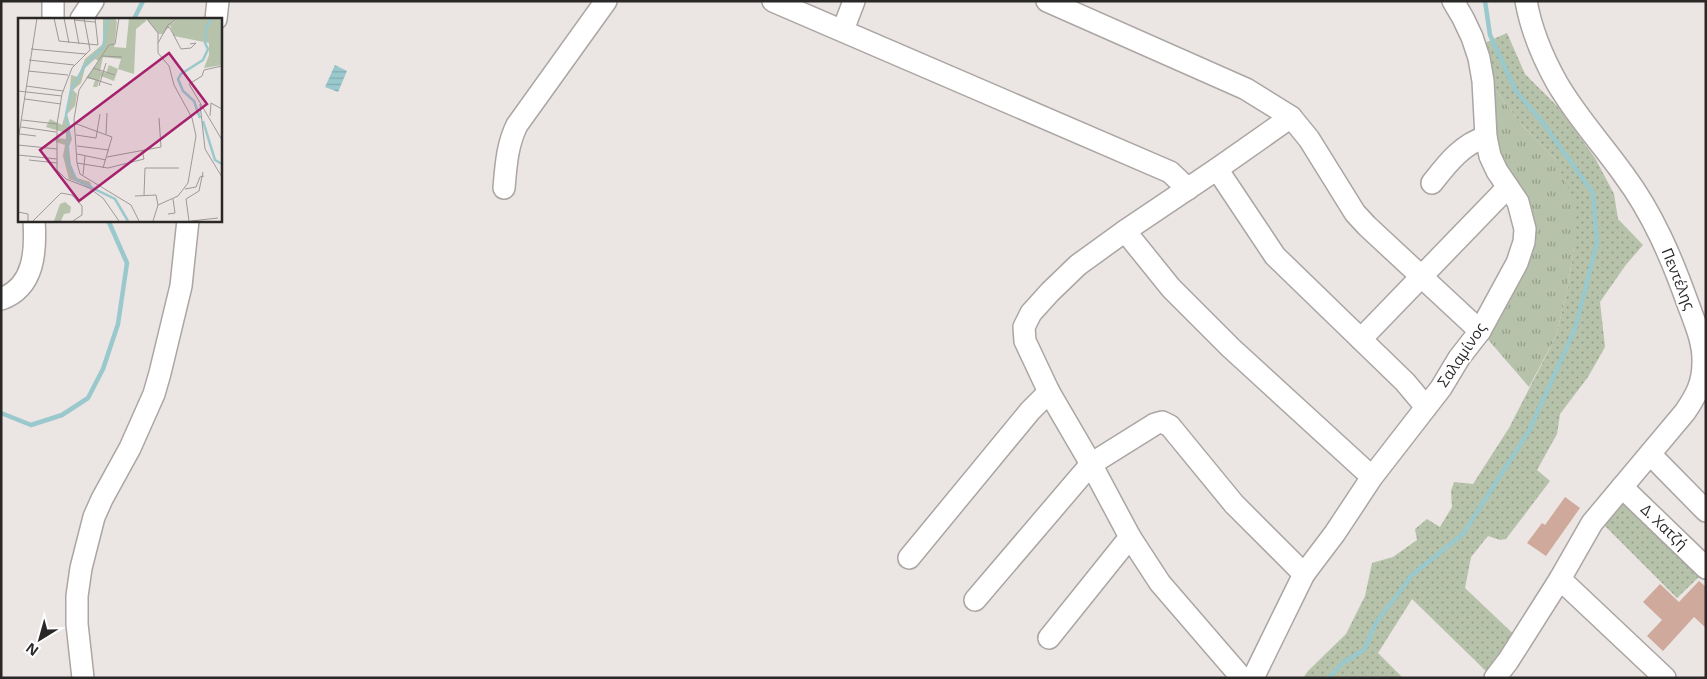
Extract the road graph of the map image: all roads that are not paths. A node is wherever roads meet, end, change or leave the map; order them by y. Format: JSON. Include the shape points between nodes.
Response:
{"nodes":[{"id":1,"x":53,"y":1,"type":"edge"},
{"id":2,"x":93,"y":1,"type":"edge"},
{"id":3,"x":218,"y":1,"type":"edge"},
{"id":4,"x":606,"y":1,"type":"edge"},
{"id":5,"x":773,"y":1,"type":"edge"},
{"id":6,"x":854,"y":1,"type":"edge"},
{"id":7,"x":1047,"y":1,"type":"edge"},
{"id":8,"x":1453,"y":1,"type":"edge"},
{"id":9,"x":1526,"y":1,"type":"edge"},
{"id":10,"x":52,"y":18,"type":"edge"},
{"id":11,"x":82,"y":18,"type":"edge"},
{"id":12,"x":216,"y":18,"type":"edge"},
{"id":13,"x":843,"y":30,"type":"junction"},
{"id":14,"x":1291,"y":117,"type":"junction"},
{"id":15,"x":1486,"y":137,"type":"junction"},
{"id":16,"x":1217,"y":170,"type":"junction"},
{"id":17,"x":1432,"y":182,"type":"dead end"},
{"id":18,"x":1508,"y":187,"type":"junction"},
{"id":19,"x":504,"y":188,"type":"dead end"},
{"id":20,"x":1188,"y":188,"type":"junction"},
{"id":21,"x":34,"y":221,"type":"edge"},
{"id":22,"x":188,"y":221,"type":"edge"},
{"id":23,"x":1125,"y":231,"type":"junction"},
{"id":24,"x":1421,"y":277,"type":"junction"},
{"id":25,"x":1,"y":299,"type":"edge"},
{"id":26,"x":1480,"y":331,"type":"junction"},
{"id":27,"x":1361,"y":339,"type":"junction"},
{"id":28,"x":1049,"y":392,"type":"junction"},
{"id":29,"x":1426,"y":407,"type":"junction"},
{"id":30,"x":1650,"y":454,"type":"junction"},
{"id":31,"x":1092,"y":464,"type":"junction"},
{"id":32,"x":1372,"y":477,"type":"junction"},
{"id":33,"x":1622,"y":487,"type":"junction"},
{"id":34,"x":1706,"y":511,"type":"edge"},
{"id":35,"x":1130,"y":537,"type":"junction"},
{"id":36,"x":909,"y":558,"type":"dead end"},
{"id":37,"x":1706,"y":568,"type":"edge"},
{"id":38,"x":1304,"y":574,"type":"junction"},
{"id":39,"x":1560,"y":579,"type":"junction"},
{"id":40,"x":975,"y":600,"type":"dead end"},
{"id":41,"x":1050,"y":638,"type":"dead end"},
{"id":42,"x":83,"y":678,"type":"edge"},
{"id":43,"x":1242,"y":678,"type":"edge"},
{"id":44,"x":1252,"y":678,"type":"edge"},
{"id":45,"x":1495,"y":678,"type":"edge"},
{"id":46,"x":1665,"y":678,"type":"edge"}],
"edges":[{"from":1,"to":10,"type":"street"},
{"from":2,"to":11,"type":"street"},
{"from":3,"to":12,"type":"street"},
{"from":4,"to":19,"type":"street","via":[[517,125],[509,148]]},
{"from":5,"to":13,"type":"street"},
{"from":6,"to":13,"type":"street"},
{"from":7,"to":14,"type":"street","via":[[1246,89]]},
{"from":8,"to":15,"type":"street","name":"Σαλαμίνος","via":[[1472,37],[1478,58]]},
{"from":9,"to":30,"type":"street","name":"Πεντέλης","via":[[1539,46],[1556,83],[1647,210],[1674,263],[1699,334],[1704,362],[1697,396]]},
{"from":13,"to":20,"type":"street","via":[[1170,172]]},
{"from":14,"to":16,"type":"street"},
{"from":14,"to":24,"type":"street","via":[[1309,139],[1355,213]]},
{"from":15,"to":17,"type":"street","via":[[1460,151]]},
{"from":15,"to":18,"type":"street","name":"Σαλαμίνος","via":[[1490,156]]},
{"from":16,"to":20,"type":"street"},
{"from":16,"to":27,"type":"street","via":[[1275,256]]},
{"from":18,"to":24,"type":"street"},
{"from":18,"to":26,"type":"street","name":"Σαλαμίνος","via":[[1523,216],[1524,242],[1517,263]]},
{"from":20,"to":23,"type":"street"},
{"from":21,"to":25,"type":"street","via":[[35,246],[27,278],[16,291]]},
{"from":22,"to":42,"type":"street","via":[[181,286],[154,394],[94,517],[81,568],[77,624]]},
{"from":23,"to":28,"type":"street","via":[[1064,278],[1031,313],[1024,327],[1024,341]]},
{"from":23,"to":32,"type":"street","via":[[1171,288],[1224,341]]},
{"from":24,"to":26,"type":"street"},
{"from":24,"to":27,"type":"street"},
{"from":26,"to":29,"type":"street","name":"Σαλαμίνος"},
{"from":27,"to":29,"type":"street"},
{"from":28,"to":31,"type":"street"},
{"from":28,"to":36,"type":"street"},
{"from":29,"to":32,"type":"street","name":"Σαλαμίνος"},
{"from":30,"to":33,"type":"street","name":"Πεντέλης"},
{"from":30,"to":34,"type":"street"},
{"from":31,"to":35,"type":"street"},
{"from":31,"to":38,"type":"street","via":[[1155,424],[1162,422],[1170,426],[1234,504]]},
{"from":31,"to":40,"type":"street"},
{"from":32,"to":38,"type":"street","name":"Σαλαμίνος"},
{"from":33,"to":37,"type":"street","name":"Δ. Χατζή"},
{"from":33,"to":39,"type":"street","name":"Πεντέλης","via":[[1592,523]]},
{"from":35,"to":41,"type":"street"},
{"from":35,"to":43,"type":"street","via":[[1160,583]]},
{"from":38,"to":44,"type":"street","name":"Σαλαμίνος"},
{"from":39,"to":45,"type":"street","name":"Πεντέλης"},
{"from":39,"to":46,"type":"street"}]}
